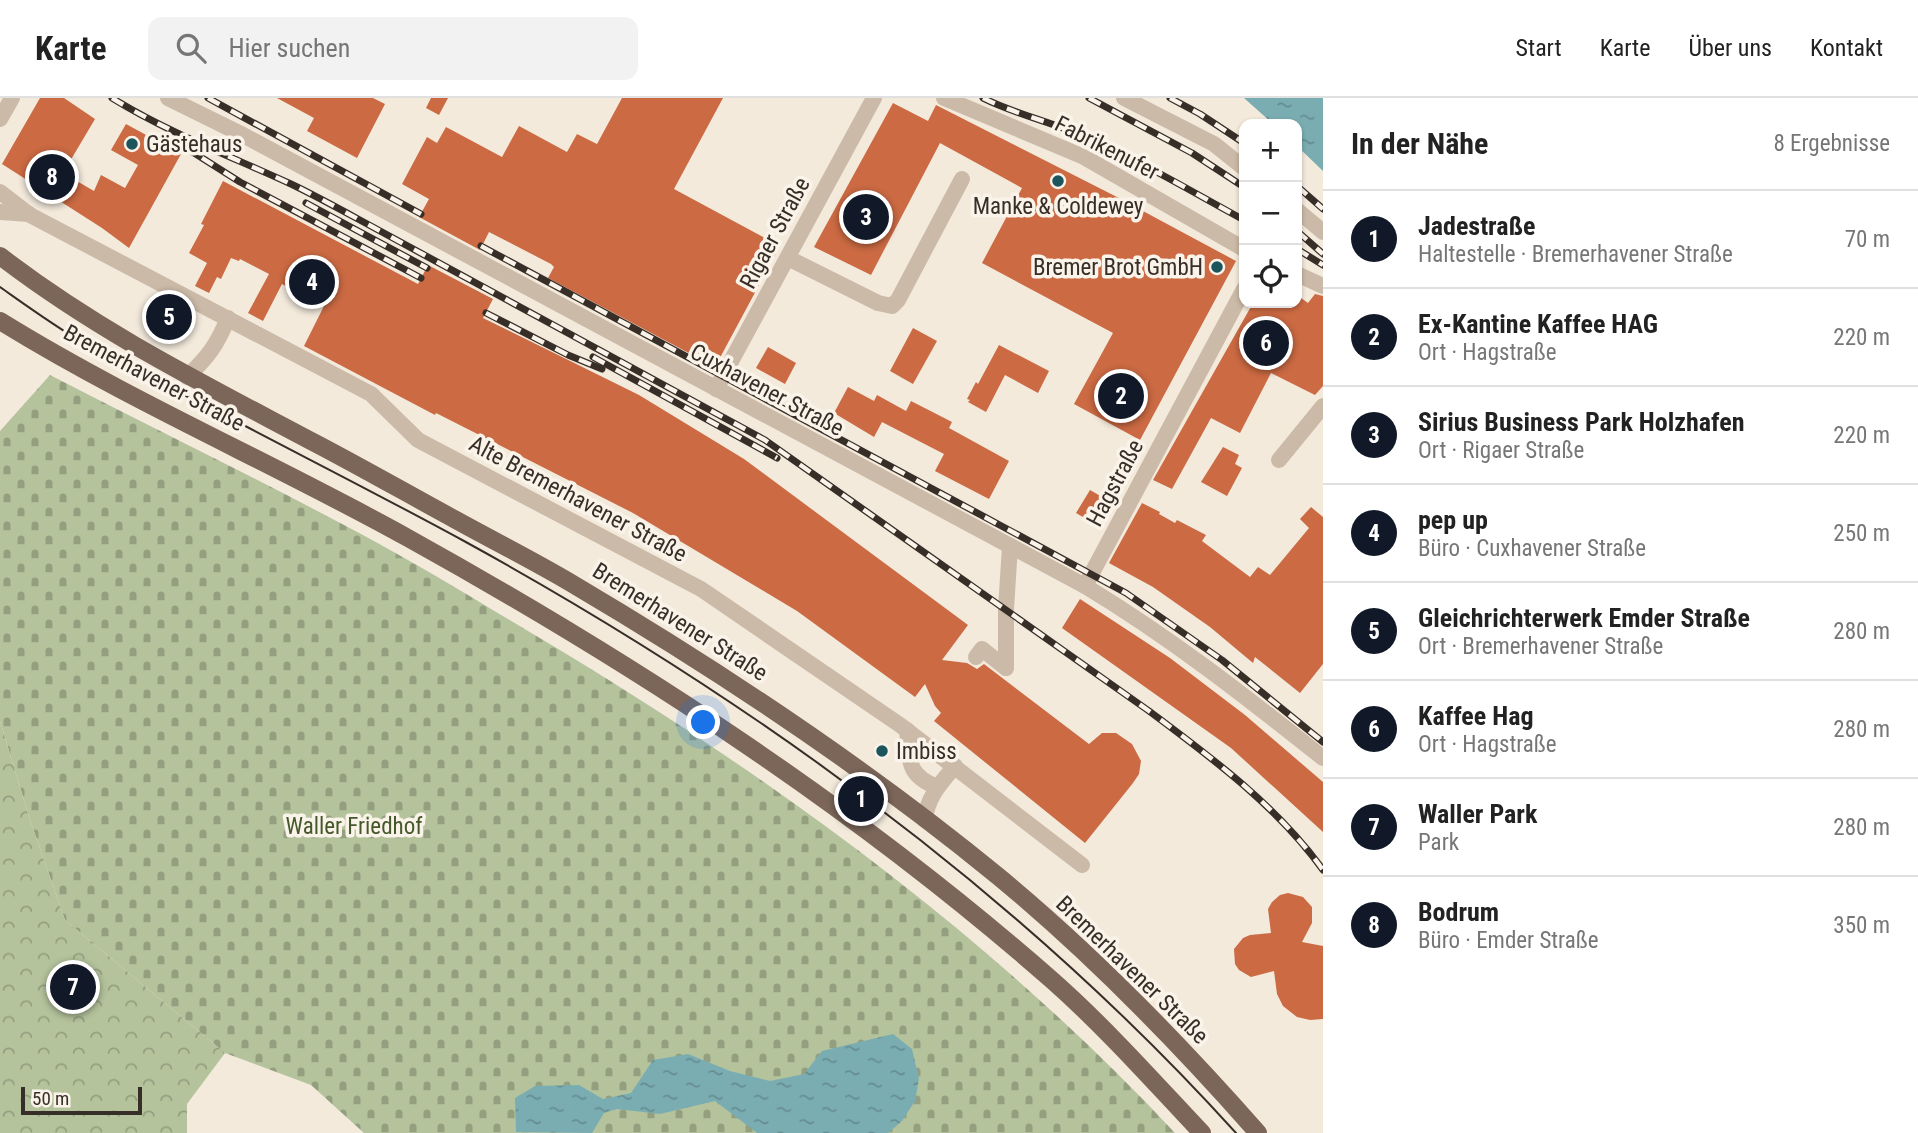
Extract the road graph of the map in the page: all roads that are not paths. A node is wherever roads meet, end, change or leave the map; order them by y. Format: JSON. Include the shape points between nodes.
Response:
{"nodes":[{"id":1,"x":168,"y":98,"type":"edge"},
{"id":2,"x":874,"y":98,"type":"edge"},
{"id":3,"x":944,"y":98,"type":"edge"},
{"id":4,"x":1124,"y":98,"type":"edge"},
{"id":5,"x":1239,"y":164,"type":"edge"},
{"id":6,"x":962,"y":179,"type":"dead end"},
{"id":7,"x":0,"y":192,"type":"edge"},
{"id":8,"x":0,"y":212,"type":"edge"},
{"id":9,"x":1302,"y":214,"type":"edge"},
{"id":10,"x":30,"y":215,"type":"junction"},
{"id":11,"x":1323,"y":232,"type":"edge"},
{"id":12,"x":1239,"y":246,"type":"edge"},
{"id":13,"x":0,"y":256,"type":"edge"},
{"id":14,"x":788,"y":258,"type":"junction"},
{"id":15,"x":1302,"y":276,"type":"edge"},
{"id":16,"x":1323,"y":286,"type":"edge"},
{"id":17,"x":1239,"y":298,"type":"edge"},
{"id":18,"x":228,"y":318,"type":"junction"},
{"id":19,"x":0,"y":321,"type":"edge"},
{"id":20,"x":187,"y":377,"type":"junction"},
{"id":21,"x":716,"y":389,"type":"junction"},
{"id":22,"x":1323,"y":406,"type":"edge"},
{"id":23,"x":1279,"y":460,"type":"dead end"},
{"id":24,"x":1010,"y":546,"type":"junction"},
{"id":25,"x":1086,"y":586,"type":"junction"},
{"id":26,"x":976,"y":656,"type":"dead end"},
{"id":27,"x":907,"y":730,"type":"junction"},
{"id":28,"x":1323,"y":758,"type":"edge"},
{"id":29,"x":955,"y":766,"type":"junction"},
{"id":30,"x":937,"y":787,"type":"junction"},
{"id":31,"x":925,"y":820,"type":"junction"},
{"id":32,"x":1082,"y":865,"type":"dead end"},
{"id":33,"x":1202,"y":1133,"type":"edge"},
{"id":34,"x":1258,"y":1133,"type":"edge"}],
"edges":[{"from":1,"to":21,"type":"street","name":"Cuxhavener Straße"},
{"from":2,"to":14,"type":"street","name":"Rigaer Straße"},
{"from":3,"to":12,"type":"street","name":"Fabrikenufer","via":[[1084,158]]},
{"from":4,"to":5,"type":"street","via":[[1214,144]]},
{"from":6,"to":14,"type":"street","via":[[892,306]]},
{"from":7,"to":10,"type":"street","name":"Alte Bremerhavener Straße"},
{"from":8,"to":10,"type":"street","name":"Alte Bremerhavener Straße"},
{"from":9,"to":11,"type":"street"},
{"from":10,"to":18,"type":"street","name":"Alte Bremerhavener Straße"},
{"from":13,"to":20,"type":"main road","name":"Bremerhavener Straße","via":[[47,292]]},
{"from":14,"to":21,"type":"street","name":"Rigaer Straße"},
{"from":15,"to":16,"type":"street"},
{"from":17,"to":25,"type":"street","name":"Hagstraße"},
{"from":18,"to":20,"type":"street","via":[[211,354]]},
{"from":18,"to":27,"type":"street","name":"Alte Bremerhavener Straße","via":[[372,394],[418,440],[701,589]]},
{"from":19,"to":33,"type":"main road","name":"Bremerhavener Straße","via":[[113,386],[405,536],[557,623],[779,766],[952,896],[1055,983]]},
{"from":20,"to":31,"type":"main road","name":"Bremerhavener Straße","via":[[570,582],[809,734]]},
{"from":21,"to":24,"type":"street","name":"Cuxhavener Straße"},
{"from":22,"to":23,"type":"street"},
{"from":24,"to":25,"type":"street","name":"Cuxhavener Straße"},
{"from":24,"to":26,"type":"street","via":[[1006,668],[982,649]]},
{"from":25,"to":28,"type":"street","name":"Cuxhavener Straße","via":[[1196,658]]},
{"from":27,"to":29,"type":"street","name":"Alte Bremerhavener Straße"},
{"from":27,"to":30,"type":"street","via":[[911,770],[921,781]]},
{"from":29,"to":30,"type":"street"},
{"from":29,"to":32,"type":"street","name":"Alte Bremerhavener Straße"},
{"from":30,"to":31,"type":"street","via":[[926,806]]},
{"from":31,"to":34,"type":"main road","name":"Bremerhavener Straße","via":[[1077,946]]}]}
